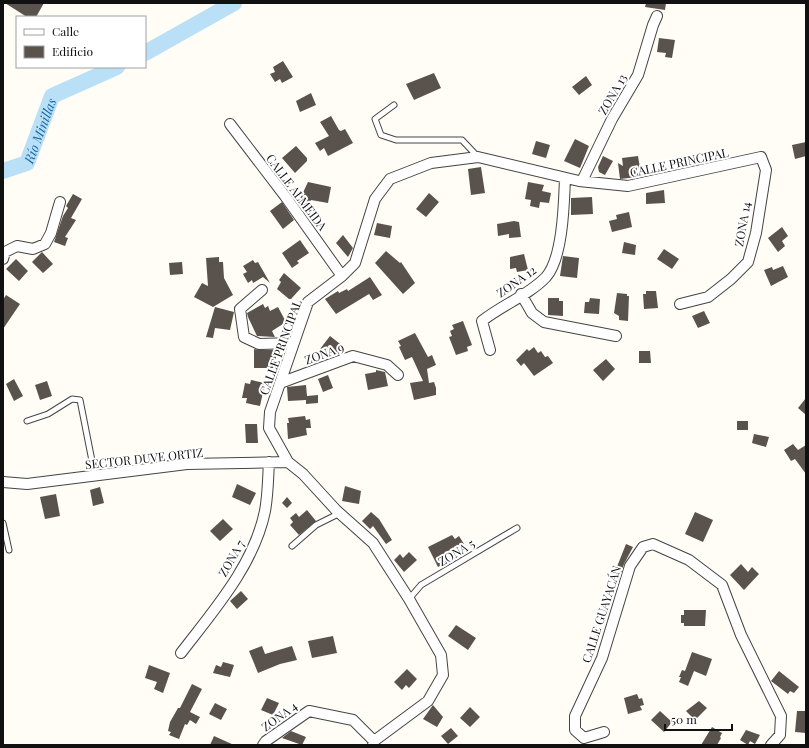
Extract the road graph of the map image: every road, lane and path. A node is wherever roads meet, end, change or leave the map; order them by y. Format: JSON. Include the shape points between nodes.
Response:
{"nodes":[{"id":1,"x":657,"y":16,"type":"dead end"},
{"id":2,"x":394,"y":105,"type":"dead end"},
{"id":3,"x":230,"y":124,"type":"dead end"},
{"id":4,"x":478,"y":156,"type":"junction"},
{"id":5,"x":761,"y":157,"type":"joint"},
{"id":6,"x":565,"y":178,"type":"junction"},
{"id":7,"x":582,"y":181,"type":"junction"},
{"id":8,"x":60,"y":202,"type":"dead end"},
{"id":9,"x":3,"y":259,"type":"edge"},
{"id":10,"x":342,"y":276,"type":"junction"},
{"id":11,"x":262,"y":290,"type":"dead end"},
{"id":12,"x":521,"y":294,"type":"junction"},
{"id":13,"x":680,"y":304,"type":"dead end"},
{"id":14,"x":616,"y":336,"type":"dead end"},
{"id":15,"x":294,"y":343,"type":"junction"},
{"id":16,"x":490,"y":350,"type":"dead end"},
{"id":17,"x":398,"y":375,"type":"dead end"},
{"id":18,"x":280,"y":383,"type":"junction"},
{"id":19,"x":27,"y":421,"type":"dead end"},
{"id":20,"x":269,"y":462,"type":"junction"},
{"id":21,"x":288,"y":462,"type":"junction"},
{"id":22,"x":95,"y":476,"type":"junction"},
{"id":23,"x":3,"y":482,"type":"edge"},
{"id":24,"x":340,"y":513,"type":"junction"},
{"id":25,"x":3,"y":523,"type":"edge"},
{"id":26,"x":517,"y":528,"type":"dead end"},
{"id":27,"x":292,"y":546,"type":"dead end"},
{"id":28,"x":9,"y":550,"type":"dead end"},
{"id":29,"x":409,"y":599,"type":"junction"},
{"id":30,"x":181,"y":653,"type":"dead end"},
{"id":31,"x":604,"y":732,"type":"dead end"},
{"id":32,"x":374,"y":743,"type":"edge"},
{"id":33,"x":263,"y":745,"type":"edge"},
{"id":34,"x":771,"y":745,"type":"edge"}],
"edges":[{"from":1,"to":7,"type":"street","name":"ZONA 13","via":[[638,75],[612,119]]},
{"from":2,"to":4,"type":"lane","via":[[375,119],[381,135],[396,140],[462,140]]},
{"from":3,"to":10,"type":"street","name":"CALLE ALMEIDA","via":[[286,196]]},
{"from":4,"to":6,"type":"street","name":"CALLE PRINCIPAL"},
{"from":4,"to":10,"type":"street","name":"CALLE PRINCIPAL","via":[[430,163],[390,179],[375,199],[354,262]]},
{"from":5,"to":7,"type":"street","name":"CALLE PRINCIPAL","via":[[628,186]]},
{"from":5,"to":13,"type":"street","name":"ZONA 14","via":[[766,170],[756,233],[748,262],[708,297]]},
{"from":6,"to":7,"type":"street","name":"CALLE PRINCIPAL"},
{"from":6,"to":12,"type":"street","name":"ZONA 12","via":[[562,222],[555,259],[546,276]]},
{"from":8,"to":9,"type":"street","via":[[45,244],[33,249],[17,246],[5,252]]},
{"from":10,"to":15,"type":"street","name":"CALLE PRINCIPAL","via":[[308,302]]},
{"from":11,"to":15,"type":"street","via":[[240,309],[244,336],[259,344]]},
{"from":12,"to":14,"type":"street","via":[[532,314],[544,322]]},
{"from":12,"to":16,"type":"street","name":"ZONA 12","via":[[482,321]]},
{"from":15,"to":18,"type":"street","name":"CALLE PRINCIPAL"},
{"from":17,"to":18,"type":"street","name":"ZONA 9","via":[[387,365],[353,356]]},
{"from":18,"to":21,"type":"street","name":"CALLE PRINCIPAL","via":[[270,412],[269,428]]},
{"from":19,"to":22,"type":"lane","via":[[48,414],[72,399],[80,400]]},
{"from":20,"to":21,"type":"street","name":"SECTOR DUVE ORTIZ"},
{"from":20,"to":22,"type":"street","name":"SECTOR DUVE ORTIZ","via":[[187,464]]},
{"from":20,"to":30,"type":"street","name":"ZONA 7","via":[[265,511],[255,545],[226,594]]},
{"from":21,"to":24,"type":"street","name":"CALLE PRINCIPAL"},
{"from":22,"to":23,"type":"street","name":"SECTOR DUVE ORTIZ","via":[[27,484]]},
{"from":24,"to":27,"type":"lane","via":[[316,525]]},
{"from":24,"to":29,"type":"street","name":"CALLE PRINCIPAL","via":[[373,543]]},
{"from":25,"to":28,"type":"lane"},
{"from":26,"to":29,"type":"lane","name":"ZONA 5","via":[[421,585]]},
{"from":29,"to":32,"type":"street","name":"CALLE PRINCIPAL","via":[[441,655],[443,675],[428,701]]},
{"from":31,"to":34,"type":"street","name":"CALLE GUAYACÁN","via":[[584,738],[575,730],[575,716],[602,658],[630,566],[643,547],[653,544],[689,560],[722,585],[741,635],[781,716],[780,735]]},
{"from":32,"to":33,"type":"street","name":"ZONA 4","via":[[353,720],[308,711]]}]}
